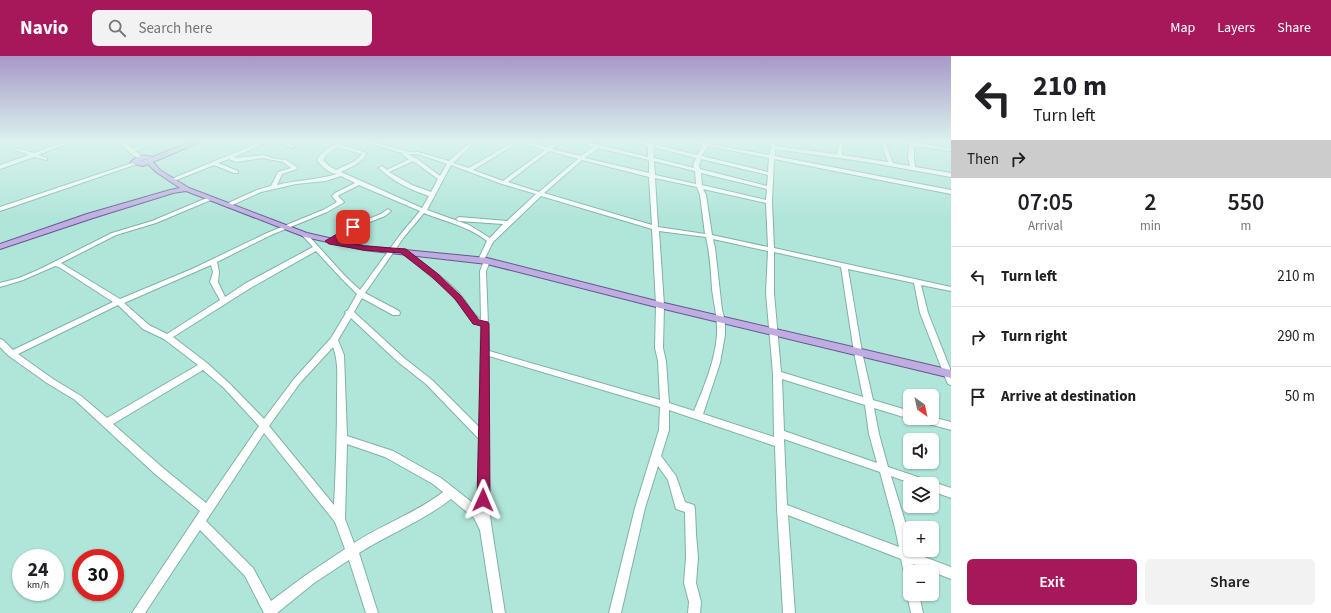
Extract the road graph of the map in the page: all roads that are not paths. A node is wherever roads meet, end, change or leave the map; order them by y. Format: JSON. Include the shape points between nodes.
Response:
{"nodes":[{"id":1,"x":122,"y":168,"type":"edge"},
{"id":2,"x":155,"y":168,"type":"edge"},
{"id":3,"x":201,"y":168,"type":"edge"},
{"id":4,"x":226,"y":168,"type":"edge"},
{"id":5,"x":295,"y":168,"type":"edge"},
{"id":6,"x":328,"y":168,"type":"edge"},
{"id":7,"x":343,"y":168,"type":"edge"},
{"id":8,"x":389,"y":168,"type":"edge"},
{"id":9,"x":426,"y":168,"type":"edge"},
{"id":10,"x":446,"y":168,"type":"edge"},
{"id":11,"x":464,"y":168,"type":"edge"},
{"id":12,"x":472,"y":168,"type":"edge"},
{"id":13,"x":523,"y":168,"type":"edge"},
{"id":14,"x":569,"y":168,"type":"edge"},
{"id":15,"x":623,"y":168,"type":"edge"},
{"id":16,"x":652,"y":168,"type":"edge"},
{"id":17,"x":682,"y":168,"type":"edge"},
{"id":18,"x":697,"y":168,"type":"edge"},
{"id":19,"x":746,"y":168,"type":"edge"},
{"id":20,"x":771,"y":168,"type":"edge"},
{"id":21,"x":825,"y":168,"type":"edge"},
{"id":22,"x":913,"y":168,"type":"edge"},
{"id":23,"x":469,"y":170,"type":"junction"},
{"id":24,"x":236,"y":172,"type":"dead end"},
{"id":25,"x":335,"y":172,"type":"junction"},
{"id":26,"x":698,"y":172,"type":"junction"},
{"id":27,"x":342,"y":174,"type":"junction"},
{"id":28,"x":770,"y":174,"type":"junction"},
{"id":29,"x":653,"y":175,"type":"junction"},
{"id":30,"x":951,"y":175,"type":"edge"},
{"id":31,"x":440,"y":178,"type":"junction"},
{"id":32,"x":172,"y":180,"type":"junction"},
{"id":33,"x":504,"y":182,"type":"junction"},
{"id":34,"x":358,"y":183,"type":"junction"},
{"id":35,"x":699,"y":186,"type":"junction"},
{"id":36,"x":183,"y":187,"type":"junction"},
{"id":37,"x":272,"y":188,"type":"junction"},
{"id":38,"x":770,"y":188,"type":"junction"},
{"id":39,"x":951,"y":192,"type":"edge"},
{"id":40,"x":540,"y":193,"type":"junction"},
{"id":41,"x":433,"y":195,"type":"junction"},
{"id":42,"x":211,"y":198,"type":"junction"},
{"id":43,"x":769,"y":202,"type":"junction"},
{"id":44,"x":228,"y":205,"type":"junction"},
{"id":45,"x":0,"y":209,"type":"edge"},
{"id":46,"x":388,"y":211,"type":"dead end"},
{"id":47,"x":423,"y":211,"type":"junction"},
{"id":48,"x":449,"y":219,"type":"junction"},
{"id":49,"x":508,"y":223,"type":"junction"},
{"id":50,"x":285,"y":228,"type":"junction"},
{"id":51,"x":654,"y":228,"type":"junction"},
{"id":52,"x":305,"y":235,"type":"junction"},
{"id":53,"x":709,"y":236,"type":"junction"},
{"id":54,"x":329,"y":241,"type":"junction"},
{"id":55,"x":490,"y":241,"type":"junction"},
{"id":56,"x":0,"y":247,"type":"edge"},
{"id":57,"x":316,"y":248,"type":"junction"},
{"id":58,"x":771,"y":249,"type":"junction"},
{"id":59,"x":398,"y":251,"type":"junction"},
{"id":60,"x":484,"y":260,"type":"junction"},
{"id":61,"x":214,"y":261,"type":"junction"},
{"id":62,"x":54,"y":264,"type":"junction"},
{"id":63,"x":844,"y":265,"type":"junction"},
{"id":64,"x":917,"y":282,"type":"junction"},
{"id":65,"x":0,"y":285,"type":"edge"},
{"id":66,"x":951,"y":289,"type":"edge"},
{"id":67,"x":361,"y":294,"type":"junction"},
{"id":68,"x":224,"y":301,"type":"junction"},
{"id":69,"x":119,"y":302,"type":"junction"},
{"id":70,"x":660,"y":305,"type":"junction"},
{"id":71,"x":349,"y":312,"type":"junction"},
{"id":72,"x":396,"y":313,"type":"dead end"},
{"id":73,"x":722,"y":320,"type":"junction"},
{"id":74,"x":485,"y":324,"type":"junction"},
{"id":75,"x":774,"y":332,"type":"junction"},
{"id":76,"x":167,"y":337,"type":"junction"},
{"id":77,"x":334,"y":340,"type":"junction"},
{"id":78,"x":0,"y":342,"type":"edge"},
{"id":79,"x":484,"y":352,"type":"junction"},
{"id":80,"x":858,"y":352,"type":"junction"},
{"id":81,"x":12,"y":354,"type":"junction"},
{"id":82,"x":204,"y":365,"type":"junction"},
{"id":83,"x":777,"y":374,"type":"junction"},
{"id":84,"x":950,"y":377,"type":"edge"},
{"id":85,"x":869,"y":403,"type":"junction"},
{"id":86,"x":666,"y":405,"type":"junction"},
{"id":87,"x":903,"y":413,"type":"edge"},
{"id":88,"x":697,"y":416,"type":"junction"},
{"id":89,"x":107,"y":423,"type":"junction"},
{"id":90,"x":939,"y":423,"type":"edge"},
{"id":91,"x":264,"y":426,"type":"junction"},
{"id":92,"x":951,"y":426,"type":"edge"},
{"id":93,"x":342,"y":438,"type":"junction"},
{"id":94,"x":484,"y":438,"type":"junction"},
{"id":95,"x":779,"y":438,"type":"junction"},
{"id":96,"x":656,"y":457,"type":"junction"},
{"id":97,"x":885,"y":469,"type":"junction"},
{"id":98,"x":907,"y":477,"type":"edge"},
{"id":99,"x":939,"y":489,"type":"edge"},
{"id":100,"x":452,"y":492,"type":"junction"},
{"id":101,"x":951,"y":493,"type":"edge"},
{"id":102,"x":782,"y":508,"type":"junction"},
{"id":103,"x":207,"y":510,"type":"junction"},
{"id":104,"x":339,"y":518,"type":"junction"},
{"id":105,"x":200,"y":522,"type":"junction"},
{"id":106,"x":486,"y":530,"type":"junction"},
{"id":107,"x":903,"y":542,"type":"edge"},
{"id":108,"x":352,"y":551,"type":"junction"},
{"id":109,"x":903,"y":555,"type":"edge"},
{"id":110,"x":908,"y":557,"type":"edge"},
{"id":111,"x":951,"y":573,"type":"edge"},
{"id":112,"x":915,"y":601,"type":"edge"},
{"id":113,"x":271,"y":612,"type":"edge"},
{"id":114,"x":138,"y":613,"type":"edge"},
{"id":115,"x":372,"y":613,"type":"edge"},
{"id":116,"x":499,"y":613,"type":"edge"},
{"id":117,"x":615,"y":613,"type":"edge"},
{"id":118,"x":694,"y":613,"type":"edge"},
{"id":119,"x":790,"y":613,"type":"edge"},
{"id":120,"x":918,"y":613,"type":"edge"}],
"edges":[{"from":1,"to":45,"type":"street"},
{"from":2,"to":32,"type":"main road"},
{"from":3,"to":32,"type":"street"},
{"from":4,"to":24,"type":"street"},
{"from":5,"to":37,"type":"street","via":[[280,173]]},
{"from":6,"to":25,"type":"street"},
{"from":7,"to":25,"type":"street"},
{"from":8,"to":41,"type":"street","via":[[384,170],[403,182]]},
{"from":9,"to":31,"type":"street"},
{"from":10,"to":31,"type":"street"},
{"from":11,"to":23,"type":"street"},
{"from":12,"to":23,"type":"street"},
{"from":13,"to":33,"type":"street"},
{"from":14,"to":40,"type":"street"},
{"from":15,"to":29,"type":"street"},
{"from":16,"to":29,"type":"street"},
{"from":17,"to":26,"type":"street"},
{"from":18,"to":26,"type":"street"},
{"from":19,"to":28,"type":"street"},
{"from":20,"to":28,"type":"street"},
{"from":21,"to":39,"type":"street"},
{"from":22,"to":30,"type":"street"},
{"from":23,"to":33,"type":"street"},
{"from":25,"to":27,"type":"street"},
{"from":26,"to":35,"type":"street"},
{"from":26,"to":38,"type":"street"},
{"from":27,"to":34,"type":"street"},
{"from":27,"to":37,"type":"street"},
{"from":28,"to":38,"type":"street"},
{"from":29,"to":35,"type":"street"},
{"from":29,"to":51,"type":"street"},
{"from":31,"to":41,"type":"street"},
{"from":32,"to":36,"type":"main road"},
{"from":33,"to":40,"type":"street"},
{"from":34,"to":47,"type":"street"},
{"from":34,"to":50,"type":"street","via":[[335,196],[340,203]]},
{"from":35,"to":43,"type":"street"},
{"from":35,"to":53,"type":"street","via":[[703,194]]},
{"from":36,"to":42,"type":"main road"},
{"from":36,"to":56,"type":"main road"},
{"from":37,"to":44,"type":"street"},
{"from":38,"to":43,"type":"street"},
{"from":40,"to":49,"type":"street"},
{"from":40,"to":51,"type":"street"},
{"from":41,"to":47,"type":"street"},
{"from":42,"to":44,"type":"main road"},
{"from":42,"to":62,"type":"street","via":[[159,220],[114,234]]},
{"from":43,"to":58,"type":"street"},
{"from":44,"to":50,"type":"main road"},
{"from":46,"to":54,"type":"street"},
{"from":47,"to":48,"type":"street"},
{"from":47,"to":59,"type":"street","via":[[402,236]]},
{"from":48,"to":49,"type":"street"},
{"from":48,"to":55,"type":"street","via":[[482,233]]},
{"from":49,"to":55,"type":"street"},
{"from":50,"to":52,"type":"main road"},
{"from":50,"to":61,"type":"street","via":[[245,244]]},
{"from":51,"to":53,"type":"street"},
{"from":51,"to":70,"type":"street"},
{"from":52,"to":54,"type":"main road"},
{"from":52,"to":57,"type":"street"},
{"from":53,"to":58,"type":"street"},
{"from":53,"to":73,"type":"street","via":[[718,310]]},
{"from":54,"to":59,"type":"main road"},
{"from":55,"to":60,"type":"street"},
{"from":57,"to":67,"type":"street"},
{"from":57,"to":68,"type":"street"},
{"from":58,"to":63,"type":"street"},
{"from":58,"to":75,"type":"street","via":[[770,293]]},
{"from":59,"to":60,"type":"main road"},
{"from":59,"to":67,"type":"street"},
{"from":59,"to":74,"type":"street","via":[[435,275],[458,298],[476,322]]},
{"from":60,"to":70,"type":"main road"},
{"from":60,"to":74,"type":"street","via":[[482,271]]},
{"from":61,"to":68,"type":"street","via":[[214,282]]},
{"from":61,"to":69,"type":"street"},
{"from":62,"to":65,"type":"street","via":[[21,279]]},
{"from":62,"to":69,"type":"street","via":[[61,265]]},
{"from":63,"to":64,"type":"street"},
{"from":63,"to":80,"type":"street"},
{"from":64,"to":66,"type":"street"},
{"from":64,"to":84,"type":"street","via":[[924,313]]},
{"from":67,"to":71,"type":"street"},
{"from":67,"to":72,"type":"street"},
{"from":68,"to":76,"type":"street"},
{"from":69,"to":76,"type":"street","via":[[146,327]]},
{"from":69,"to":81,"type":"street"},
{"from":70,"to":73,"type":"main road"},
{"from":70,"to":86,"type":"street","via":[[659,348]]},
{"from":71,"to":77,"type":"street"},
{"from":71,"to":94,"type":"street","via":[[434,387]]},
{"from":73,"to":75,"type":"main road"},
{"from":73,"to":88,"type":"street","via":[[712,379]]},
{"from":74,"to":79,"type":"street"},
{"from":75,"to":80,"type":"main road"},
{"from":75,"to":83,"type":"street"},
{"from":76,"to":82,"type":"street"},
{"from":77,"to":91,"type":"street","via":[[297,381]]},
{"from":77,"to":93,"type":"street","via":[[341,362]]},
{"from":78,"to":81,"type":"street"},
{"from":79,"to":86,"type":"street"},
{"from":79,"to":94,"type":"street"},
{"from":80,"to":84,"type":"main road"},
{"from":80,"to":85,"type":"street"},
{"from":81,"to":89,"type":"street","via":[[50,382],[78,398]]},
{"from":82,"to":89,"type":"street"},
{"from":82,"to":91,"type":"street"},
{"from":83,"to":85,"type":"street"},
{"from":83,"to":95,"type":"street"},
{"from":85,"to":87,"type":"street"},
{"from":85,"to":97,"type":"street","via":[[874,434]]},
{"from":86,"to":88,"type":"street"},
{"from":86,"to":96,"type":"street","via":[[664,430]]},
{"from":88,"to":95,"type":"street"},
{"from":89,"to":103,"type":"street","via":[[159,471]]},
{"from":90,"to":92,"type":"street"},
{"from":91,"to":103,"type":"street"},
{"from":91,"to":104,"type":"street"},
{"from":93,"to":100,"type":"street","via":[[389,454]]},
{"from":93,"to":104,"type":"street"},
{"from":94,"to":106,"type":"street","via":[[483,500]]},
{"from":95,"to":97,"type":"street"},
{"from":95,"to":102,"type":"street"},
{"from":96,"to":117,"type":"street","via":[[640,508]]},
{"from":96,"to":118,"type":"street","via":[[671,473],[680,505],[690,509],[690,583]]},
{"from":97,"to":98,"type":"street"},
{"from":97,"to":107,"type":"street"},
{"from":99,"to":101,"type":"street"},
{"from":100,"to":106,"type":"street","via":[[478,514]]},
{"from":100,"to":108,"type":"street","via":[[433,507]]},
{"from":102,"to":109,"type":"street"},
{"from":102,"to":119,"type":"street"},
{"from":103,"to":105,"type":"street"},
{"from":104,"to":108,"type":"street"},
{"from":105,"to":113,"type":"street","via":[[249,572]]},
{"from":105,"to":114,"type":"street"},
{"from":106,"to":116,"type":"street"},
{"from":108,"to":113,"type":"street","via":[[310,579]]},
{"from":108,"to":115,"type":"street"},
{"from":110,"to":111,"type":"street"},
{"from":112,"to":120,"type":"street"}]}
